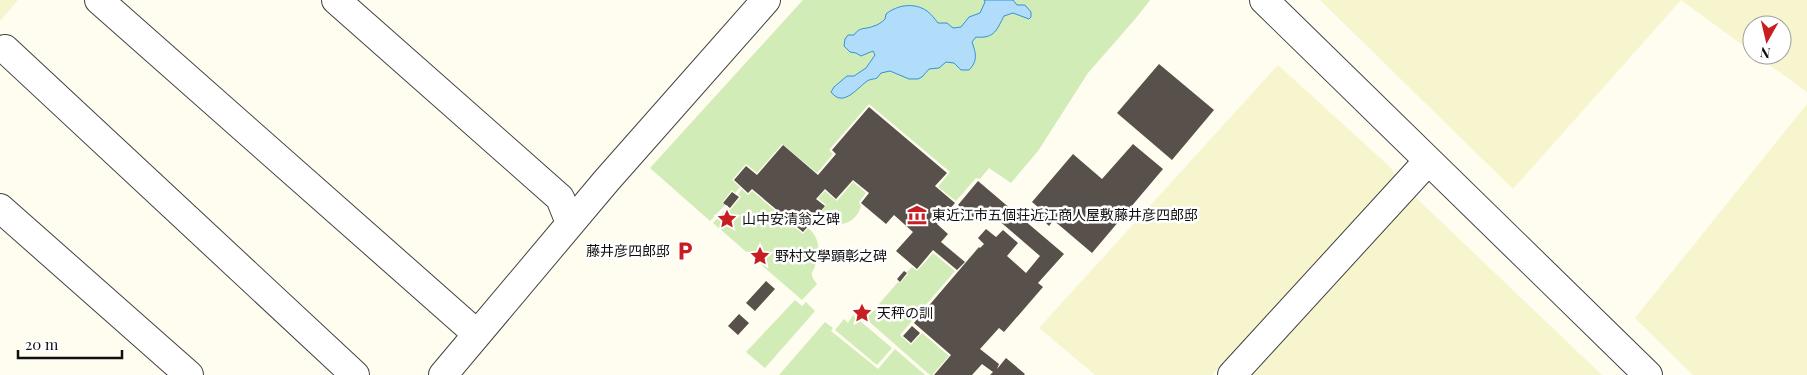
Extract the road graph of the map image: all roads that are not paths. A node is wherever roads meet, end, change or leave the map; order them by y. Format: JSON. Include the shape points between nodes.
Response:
{"nodes":[{"id":1,"x":99,"y":0,"type":"edge"},
{"id":2,"x":336,"y":0,"type":"edge"},
{"id":3,"x":766,"y":0,"type":"edge"},
{"id":4,"x":1264,"y":0,"type":"edge"},
{"id":5,"x":5,"y":49,"type":"dead end"},
{"id":6,"x":1428,"y":161,"type":"junction"},
{"id":7,"x":0,"y":208,"type":"edge"},
{"id":8,"x":570,"y":223,"type":"junction"},
{"id":9,"x":477,"y":334,"type":"junction"},
{"id":10,"x":189,"y":375,"type":"edge"},
{"id":11,"x":355,"y":375,"type":"edge"},
{"id":12,"x":443,"y":375,"type":"edge"},
{"id":13,"x":1232,"y":375,"type":"edge"},
{"id":14,"x":1648,"y":375,"type":"edge"}],
"edges":[{"from":1,"to":9,"type":"street"},
{"from":2,"to":8,"type":"street","via":[[560,198]]},
{"from":3,"to":8,"type":"street"},
{"from":4,"to":6,"type":"street"},
{"from":5,"to":11,"type":"street"},
{"from":6,"to":13,"type":"street"},
{"from":6,"to":14,"type":"street"},
{"from":7,"to":10,"type":"street"},
{"from":8,"to":9,"type":"street"},
{"from":9,"to":12,"type":"street"}]}
